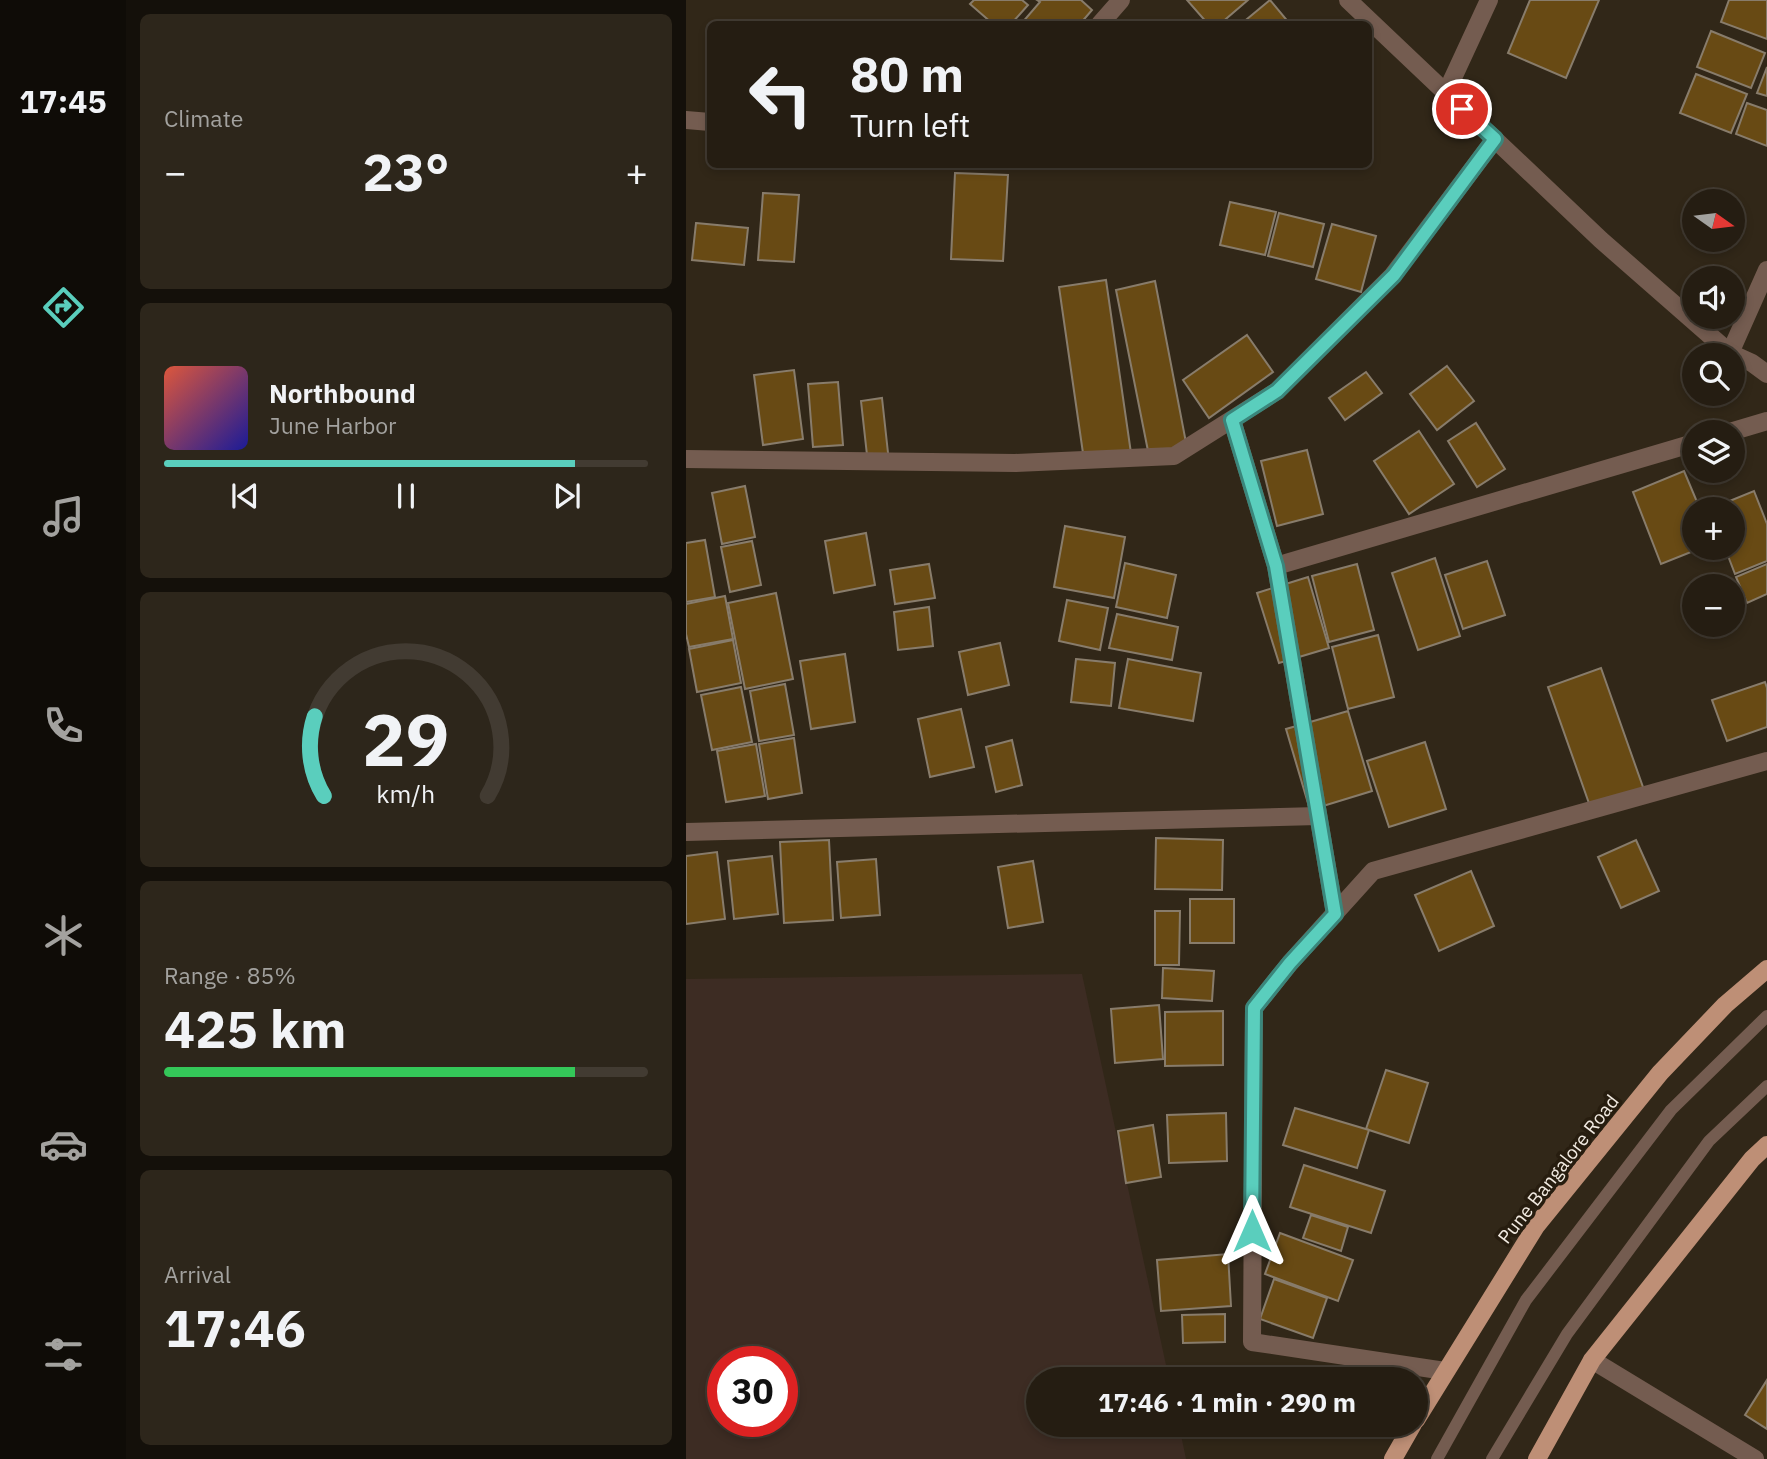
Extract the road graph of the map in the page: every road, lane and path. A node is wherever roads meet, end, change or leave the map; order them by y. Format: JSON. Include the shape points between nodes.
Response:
{"nodes":[{"id":1,"x":1121,"y":0,"type":"edge"},
{"id":2,"x":1348,"y":0,"type":"edge"},
{"id":3,"x":1489,"y":0,"type":"edge"},
{"id":4,"x":1103,"y":21,"type":"edge"},
{"id":5,"x":1370,"y":21,"type":"edge"},
{"id":6,"x":1372,"y":23,"type":"edge"},
{"id":7,"x":1446,"y":93,"type":"junction"},
{"id":8,"x":686,"y":120,"type":"edge"},
{"id":9,"x":707,"y":121,"type":"edge"},
{"id":10,"x":1495,"y":139,"type":"junction"},
{"id":11,"x":1767,"y":270,"type":"edge"},
{"id":12,"x":1719,"y":343,"type":"edge"},
{"id":13,"x":1734,"y":343,"type":"edge"},
{"id":14,"x":1745,"y":360,"type":"edge"},
{"id":15,"x":1767,"y":374,"type":"edge"},
{"id":16,"x":1232,"y":420,"type":"junction"},
{"id":17,"x":1767,"y":421,"type":"edge"},
{"id":18,"x":1745,"y":428,"type":"edge"},
{"id":19,"x":1682,"y":447,"type":"edge"},
{"id":20,"x":686,"y":458,"type":"edge"},
{"id":21,"x":1276,"y":566,"type":"junction"},
{"id":22,"x":1767,"y":761,"type":"edge"},
{"id":23,"x":1318,"y":816,"type":"junction"},
{"id":24,"x":686,"y":832,"type":"edge"},
{"id":25,"x":1335,"y":914,"type":"junction"},
{"id":26,"x":1767,"y":969,"type":"edge"},
{"id":27,"x":1767,"y":1016,"type":"edge"},
{"id":28,"x":1767,"y":1086,"type":"edge"},
{"id":29,"x":1767,"y":1144,"type":"edge"},
{"id":30,"x":1592,"y":1360,"type":"junction"},
{"id":31,"x":1445,"y":1371,"type":"junction"},
{"id":32,"x":1428,"y":1400,"type":"edge"},
{"id":33,"x":1406,"y":1437,"type":"edge"},
{"id":34,"x":1393,"y":1459,"type":"edge"},
{"id":35,"x":1437,"y":1459,"type":"edge"},
{"id":36,"x":1492,"y":1459,"type":"edge"},
{"id":37,"x":1537,"y":1459,"type":"edge"},
{"id":38,"x":1755,"y":1459,"type":"edge"}],
"edges":[{"from":1,"to":4,"type":"street"},
{"from":2,"to":5,"type":"street"},
{"from":3,"to":7,"type":"street"},
{"from":6,"to":7,"type":"street"},
{"from":7,"to":10,"type":"street"},
{"from":8,"to":9,"type":"street"},
{"from":10,"to":12,"type":"street"},
{"from":10,"to":16,"type":"street","via":[[1394,275],[1277,391]]},
{"from":11,"to":13,"type":"street"},
{"from":14,"to":15,"type":"street"},
{"from":16,"to":20,"type":"street","via":[[1174,456],[1015,463]]},
{"from":16,"to":21,"type":"street"},
{"from":17,"to":18,"type":"street"},
{"from":19,"to":21,"type":"street"},
{"from":21,"to":23,"type":"street"},
{"from":22,"to":25,"type":"street","via":[[1373,871]]},
{"from":23,"to":24,"type":"street"},
{"from":23,"to":25,"type":"street"},
{"from":25,"to":31,"type":"street","via":[[1254,1008],[1252,1342]]},
{"from":26,"to":31,"type":"main road","name":"Pune Bangalore Road","via":[[1660,1073],[1536,1226]]},
{"from":27,"to":35,"type":"lane","via":[[1671,1110],[1526,1300]]},
{"from":28,"to":36,"type":"lane","via":[[1710,1142],[1567,1334]]},
{"from":29,"to":30,"type":"main road"},
{"from":30,"to":37,"type":"main road"},
{"from":30,"to":38,"type":"street"},
{"from":31,"to":32,"type":"main road","name":"Pune Bangalore Road"},
{"from":33,"to":34,"type":"main road","name":"Pune Bangalore Road"}]}
